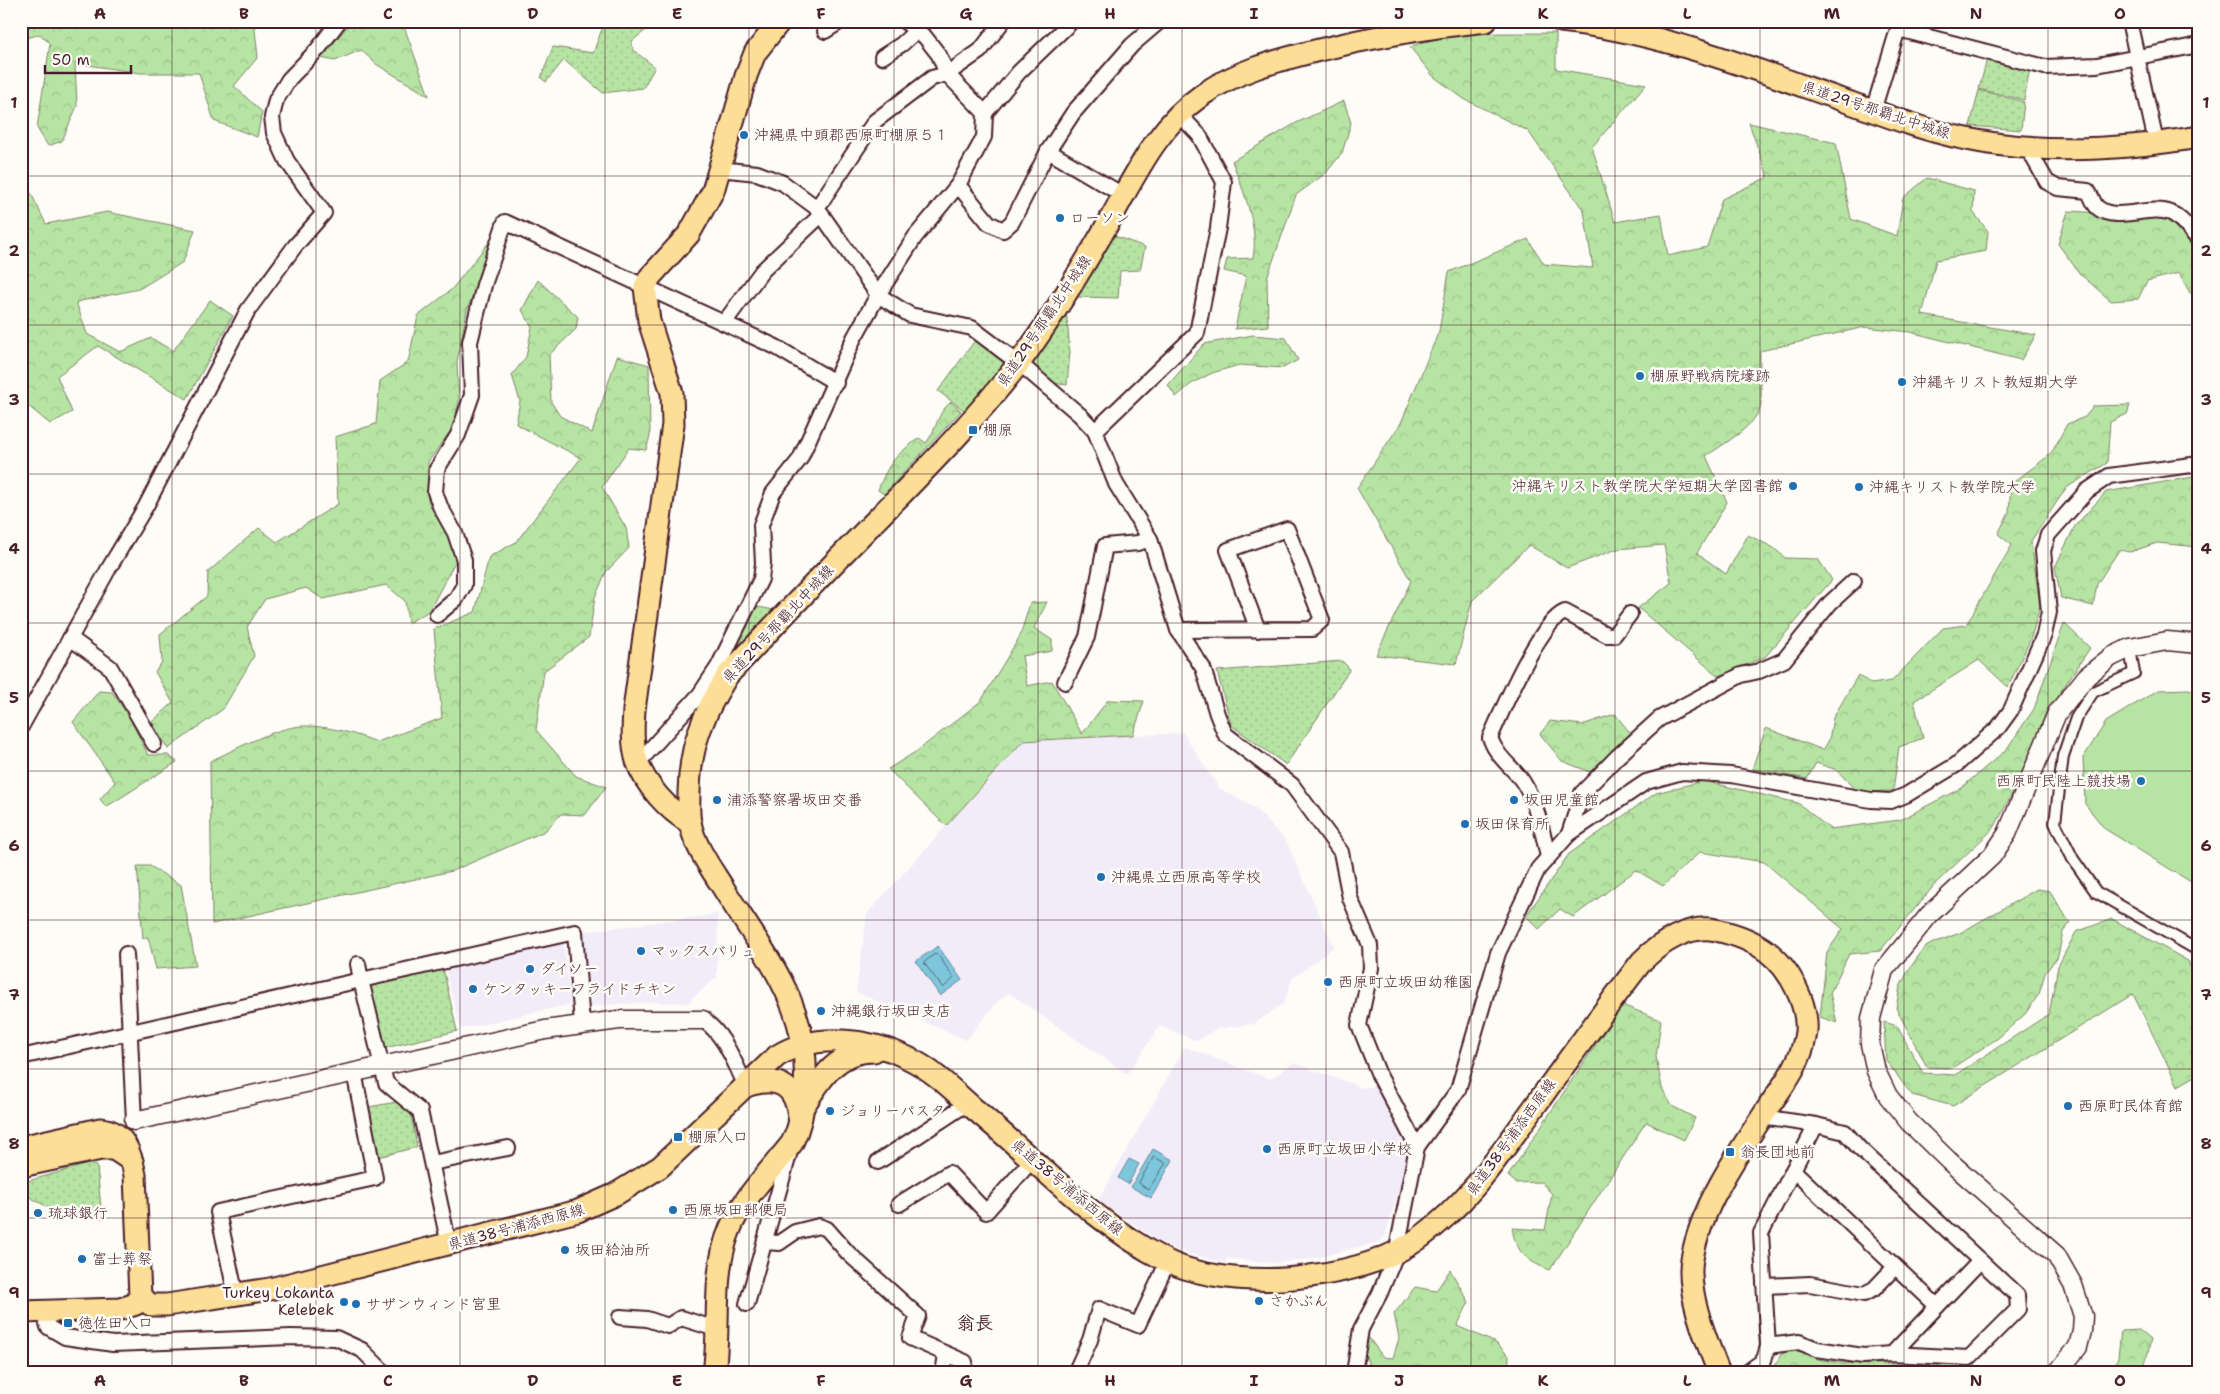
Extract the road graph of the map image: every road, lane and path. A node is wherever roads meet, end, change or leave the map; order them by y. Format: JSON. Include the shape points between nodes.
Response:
{"nodes":[{"id":1,"x":340,"y":21,"type":"edge"},
{"id":2,"x":780,"y":21,"type":"edge"},
{"id":3,"x":841,"y":21,"type":"edge"},
{"id":4,"x":1004,"y":21,"type":"edge"},
{"id":5,"x":1072,"y":21,"type":"edge"},
{"id":6,"x":1160,"y":21,"type":"edge"},
{"id":7,"x":1486,"y":21,"type":"edge"},
{"id":8,"x":1561,"y":21,"type":"edge"},
{"id":9,"x":2129,"y":21,"type":"edge"},
{"id":10,"x":912,"y":25,"type":"edge"},
{"id":11,"x":1901,"y":25,"type":"edge"},
{"id":12,"x":1390,"y":28,"type":"edge"},
{"id":13,"x":825,"y":31,"type":"dead end"},
{"id":14,"x":2199,"y":45,"type":"edge"},
{"id":15,"x":882,"y":57,"type":"dead end"},
{"id":16,"x":2138,"y":59,"type":"junction"},
{"id":17,"x":947,"y":74,"type":"junction"},
{"id":18,"x":1873,"y":111,"type":"junction"},
{"id":19,"x":985,"y":113,"type":"junction"},
{"id":20,"x":1179,"y":114,"type":"junction"},
{"id":21,"x":2199,"y":137,"type":"edge"},
{"id":22,"x":2156,"y":142,"type":"junction"},
{"id":23,"x":2027,"y":147,"type":"junction"},
{"id":24,"x":1048,"y":151,"type":"junction"},
{"id":25,"x":719,"y":170,"type":"junction"},
{"id":26,"x":958,"y":185,"type":"junction"},
{"id":27,"x":1123,"y":194,"type":"junction"},
{"id":28,"x":820,"y":211,"type":"junction"},
{"id":29,"x":2199,"y":240,"type":"edge"},
{"id":30,"x":645,"y":287,"type":"junction"},
{"id":31,"x":878,"y":294,"type":"junction"},
{"id":32,"x":724,"y":323,"type":"junction"},
{"id":33,"x":1019,"y":363,"type":"junction"},
{"id":34,"x":836,"y":383,"type":"junction"},
{"id":35,"x":1095,"y":431,"type":"junction"},
{"id":36,"x":2199,"y":464,"type":"edge"},
{"id":37,"x":1150,"y":538,"type":"junction"},
{"id":38,"x":1854,"y":581,"type":"dead end"},
{"id":39,"x":437,"y":614,"type":"dead end"},
{"id":40,"x":1630,"y":614,"type":"dead end"},
{"id":41,"x":1178,"y":630,"type":"junction"},
{"id":42,"x":1258,"y":630,"type":"junction"},
{"id":43,"x":70,"y":638,"type":"junction"},
{"id":44,"x":2199,"y":644,"type":"edge"},
{"id":45,"x":2130,"y":648,"type":"junction"},
{"id":46,"x":722,"y":671,"type":"junction"},
{"id":47,"x":1065,"y":682,"type":"dead end"},
{"id":48,"x":706,"y":697,"type":"junction"},
{"id":49,"x":21,"y":727,"type":"edge"},
{"id":50,"x":154,"y":744,"type":"dead end"},
{"id":51,"x":638,"y":763,"type":"junction"},
{"id":52,"x":690,"y":823,"type":"junction"},
{"id":53,"x":1569,"y":834,"type":"junction"},
{"id":54,"x":1548,"y":857,"type":"junction"},
{"id":55,"x":2199,"y":951,"type":"edge"},
{"id":56,"x":126,"y":954,"type":"dead end"},
{"id":57,"x":358,"y":964,"type":"dead end"},
{"id":58,"x":362,"y":980,"type":"junction"},
{"id":59,"x":703,"y":1020,"type":"joint"},
{"id":60,"x":582,"y":1024,"type":"junction"},
{"id":61,"x":129,"y":1034,"type":"junction"},
{"id":62,"x":804,"y":1044,"type":"junction"},
{"id":63,"x":892,"y":1052,"type":"junction"},
{"id":64,"x":21,"y":1057,"type":"edge"},
{"id":65,"x":382,"y":1066,"type":"junction"},
{"id":66,"x":354,"y":1072,"type":"junction"},
{"id":67,"x":746,"y":1086,"type":"junction"},
{"id":68,"x":968,"y":1103,"type":"junction"},
{"id":69,"x":802,"y":1114,"type":"junction"},
{"id":70,"x":1762,"y":1117,"type":"junction"},
{"id":71,"x":134,"y":1121,"type":"joint"},
{"id":72,"x":1816,"y":1125,"type":"junction"},
{"id":73,"x":100,"y":1139,"type":"junction"},
{"id":74,"x":792,"y":1143,"type":"junction"},
{"id":75,"x":21,"y":1147,"type":"edge"},
{"id":76,"x":1417,"y":1147,"type":"junction"},
{"id":77,"x":508,"y":1148,"type":"dead end"},
{"id":78,"x":1033,"y":1159,"type":"junction"},
{"id":79,"x":878,"y":1162,"type":"dead end"},
{"id":80,"x":432,"y":1163,"type":"junction"},
{"id":81,"x":21,"y":1166,"type":"edge"},
{"id":82,"x":1793,"y":1170,"type":"junction"},
{"id":83,"x":899,"y":1204,"type":"dead end"},
{"id":84,"x":765,"y":1242,"type":"junction"},
{"id":85,"x":449,"y":1245,"type":"junction"},
{"id":86,"x":1396,"y":1254,"type":"junction"},
{"id":87,"x":1168,"y":1261,"type":"junction"},
{"id":88,"x":1980,"y":1261,"type":"junction"},
{"id":89,"x":1895,"y":1267,"type":"junction"},
{"id":90,"x":1766,"y":1286,"type":"junction"},
{"id":91,"x":236,"y":1296,"type":"junction"},
{"id":92,"x":140,"y":1297,"type":"junction"},
{"id":93,"x":747,"y":1304,"type":"dead end"},
{"id":94,"x":1937,"y":1306,"type":"junction"},
{"id":95,"x":21,"y":1312,"type":"edge"},
{"id":96,"x":44,"y":1312,"type":"junction"},
{"id":97,"x":620,"y":1317,"type":"dead end"},
{"id":98,"x":716,"y":1329,"type":"junction"},
{"id":99,"x":1768,"y":1346,"type":"junction"},
{"id":100,"x":1892,"y":1354,"type":"junction"},
{"id":101,"x":946,"y":1355,"type":"junction"},
{"id":102,"x":965,"y":1362,"type":"dead end"},
{"id":103,"x":1355,"y":1372,"type":"edge"},
{"id":104,"x":386,"y":1373,"type":"edge"},
{"id":105,"x":714,"y":1373,"type":"edge"},
{"id":106,"x":943,"y":1373,"type":"edge"},
{"id":107,"x":1075,"y":1373,"type":"edge"},
{"id":108,"x":1719,"y":1373,"type":"edge"},
{"id":109,"x":1746,"y":1373,"type":"edge"},
{"id":110,"x":2057,"y":1373,"type":"edge"}],
"edges":[{"from":1,"to":43,"type":"street","via":[[289,79],[276,100],[272,117],[274,133],[288,161],[324,213],[248,310],[146,506]]},
{"from":2,"to":25,"type":"main road","via":[[755,52]]},
{"from":3,"to":13,"type":"street"},
{"from":4,"to":17,"type":"street","via":[[980,51]]},
{"from":5,"to":19,"type":"street","via":[[1019,72]]},
{"from":6,"to":24,"type":"street","via":[[1132,45],[1073,113]]},
{"from":7,"to":12,"type":"main road","name":"県道29号那覇北中城線"},
{"from":8,"to":18,"type":"main road","name":"県道29号那覇北中城線","via":[[1669,41]]},
{"from":9,"to":16,"type":"street"},
{"from":10,"to":15,"type":"street","via":[[902,44]]},
{"from":10,"to":17,"type":"street","via":[[939,55]]},
{"from":11,"to":16,"type":"street","via":[[2046,66],[2097,65]]},
{"from":11,"to":18,"type":"street"},
{"from":12,"to":20,"type":"main road","name":"県道29号那覇北中城線","via":[[1253,68],[1218,84]]},
{"from":14,"to":16,"type":"street"},
{"from":16,"to":22,"type":"street"},
{"from":17,"to":19,"type":"street"},
{"from":17,"to":28,"type":"street","via":[[932,78],[875,121]]},
{"from":18,"to":23,"type":"main road","name":"県道29号那覇北中城線","via":[[1963,138]]},
{"from":19,"to":26,"type":"street","via":[[984,137]]},
{"from":20,"to":27,"type":"main road","name":"県道29号那覇北中城線","via":[[1148,153]]},
{"from":20,"to":35,"type":"street","via":[[1198,135],[1224,182],[1197,333]]},
{"from":21,"to":22,"type":"main road","name":"県道29号那覇北中城線"},
{"from":22,"to":23,"type":"main road","name":"県道29号那覇北中城線","via":[[2105,148]]},
{"from":23,"to":29,"type":"street","via":[[2052,186],[2088,191],[2095,205],[2106,212],[2160,210],[2171,213],[2181,219]]},
{"from":24,"to":26,"type":"street","via":[[1012,222],[1003,230],[989,223]]},
{"from":24,"to":27,"type":"street"},
{"from":25,"to":28,"type":"street","via":[[757,173],[774,179]]},
{"from":25,"to":30,"type":"main road","via":[[713,191],[689,234],[650,277]]},
{"from":26,"to":31,"type":"street","via":[[915,237]]},
{"from":27,"to":33,"type":"main road","name":"県道29号那覇北中城線","via":[[1085,262]]},
{"from":28,"to":31,"type":"street"},
{"from":28,"to":32,"type":"street","via":[[762,271]]},
{"from":30,"to":32,"type":"street"},
{"from":30,"to":39,"type":"street","via":[[506,222],[484,285],[470,342],[472,394],[458,434],[437,469],[435,492],[464,560],[464,585],[456,599]]},
{"from":30,"to":51,"type":"main road","name":"県道29号那覇北中城線","via":[[649,321],[672,393],[673,424],[634,710]]},
{"from":31,"to":33,"type":"street","via":[[910,315],[972,328]]},
{"from":31,"to":34,"type":"street","via":[[854,338]]},
{"from":32,"to":34,"type":"street","via":[[776,347]]},
{"from":33,"to":35,"type":"street"},
{"from":33,"to":46,"type":"main road","name":"県道29号那覇北中城線","via":[[979,414]]},
{"from":34,"to":46,"type":"street","via":[[800,459],[773,494],[761,525],[763,563],[760,579]]},
{"from":35,"to":37,"type":"street","via":[[1116,484]]},
{"from":36,"to":53,"type":"street","via":[[2109,476],[2087,491],[2048,535],[2043,552],[2049,612],[2044,635],[2011,710],[1998,728],[1956,765],[1906,795],[1891,801],[1871,800],[1731,775],[1682,772],[1646,782]]},
{"from":37,"to":41,"type":"street"},
{"from":37,"to":47,"type":"street","via":[[1138,544],[1106,546],[1087,637]]},
{"from":38,"to":53,"type":"street","via":[[1830,603],[1784,660],[1741,675],[1659,719],[1617,756],[1582,793]]},
{"from":40,"to":54,"type":"street","via":[[1614,635],[1607,635],[1564,612],[1556,616],[1539,638],[1490,738],[1496,752],[1523,782],[1533,803]]},
{"from":41,"to":42,"type":"street"},
{"from":41,"to":76,"type":"street","via":[[1203,668],[1226,734],[1292,785],[1341,852],[1350,898],[1370,945],[1371,968],[1359,1025],[1379,1075]]},
{"from":42,"to":42,"type":"street","via":[[1312,629],[1322,620],[1288,528],[1228,550]]},
{"from":43,"to":49,"type":"street"},
{"from":43,"to":50,"type":"street","via":[[110,667]]},
{"from":44,"to":45,"type":"street","via":[[2167,641]]},
{"from":45,"to":55,"type":"street","via":[[2134,673],[2093,692],[2076,718],[2063,756],[2055,823],[2096,892]]},
{"from":45,"to":110,"type":"street","via":[[2111,657],[2087,676],[2057,713],[2007,834],[1992,856],[1929,915],[1884,970],[1871,1018],[1870,1044],[1876,1071],[1888,1096],[1948,1161],[2056,1255],[2073,1285],[2083,1316],[2082,1331],[2078,1348]]},
{"from":46,"to":48,"type":"main road","name":"県道29号那覇北中城線"},
{"from":48,"to":51,"type":"street"},
{"from":48,"to":52,"type":"main road","name":"県道29号那覇北中城線","via":[[689,778]]},
{"from":51,"to":52,"type":"main road","name":"県道29号那覇北中城線","via":[[663,801]]},
{"from":52,"to":62,"type":"main road","name":"県道29号那覇北中城線","via":[[712,870],[784,986],[797,1015]]},
{"from":53,"to":54,"type":"street"},
{"from":54,"to":76,"type":"street","via":[[1538,868],[1498,953],[1458,1090]]},
{"from":56,"to":61,"type":"street"},
{"from":57,"to":58,"type":"street"},
{"from":58,"to":60,"type":"street","via":[[575,932]]},
{"from":58,"to":61,"type":"street"},
{"from":58,"to":65,"type":"street"},
{"from":59,"to":60,"type":"street"},
{"from":59,"to":67,"type":"street","via":[[712,1026],[723,1042]]},
{"from":60,"to":65,"type":"street","via":[[517,1035]]},
{"from":61,"to":64,"type":"street"},
{"from":61,"to":71,"type":"street"},
{"from":62,"to":63,"type":"main road","name":"県道38号浦添西原線","via":[[843,1041]]},
{"from":62,"to":67,"type":"main road","name":"県道38号浦添西原線","via":[[778,1056]]},
{"from":62,"to":69,"type":"main road","name":"県道29号那覇北中城線","via":[[806,1073]]},
{"from":63,"to":68,"type":"main road","name":"県道38号浦添西原線","via":[[929,1071]]},
{"from":63,"to":69,"type":"main road","via":[[865,1051],[841,1060],[828,1070]]},
{"from":65,"to":66,"type":"street"},
{"from":65,"to":80,"type":"street","via":[[386,1083],[420,1111]]},
{"from":66,"to":71,"type":"street"},
{"from":66,"to":91,"type":"street","via":[[375,1178],[218,1212]]},
{"from":67,"to":69,"type":"main road","via":[[766,1081],[783,1084]]},
{"from":67,"to":85,"type":"main road","name":"県道38号浦添西原線","via":[[660,1167],[616,1194],[578,1212]]},
{"from":68,"to":78,"type":"main road","name":"県道38号浦添西原線"},
{"from":68,"to":79,"type":"street"},
{"from":69,"to":74,"type":"main road","name":"県道29号那覇北中城線"},
{"from":70,"to":72,"type":"street"},
{"from":70,"to":86,"type":"main road","name":"県道38号浦添西原線","via":[[1796,1065],[1805,1038],[1806,1021],[1793,980],[1780,961],[1746,938],[1712,929],[1686,933],[1665,942],[1642,961],[1465,1200]]},
{"from":70,"to":108,"type":"main road","name":"県道38号浦添西原線","via":[[1707,1209],[1697,1232],[1691,1263],[1695,1308]]},
{"from":72,"to":82,"type":"street"},
{"from":72,"to":88,"type":"street","via":[[1845,1132]]},
{"from":73,"to":75,"type":"main road"},
{"from":73,"to":81,"type":"main road"},
{"from":73,"to":92,"type":"main road","via":[[109,1129],[118,1134],[132,1161]]},
{"from":74,"to":84,"type":"street"},
{"from":74,"to":98,"type":"main road","name":"県道29号那覇北中城線","via":[[746,1201],[730,1228],[721,1261]]},
{"from":76,"to":86,"type":"street"},
{"from":77,"to":80,"type":"street"},
{"from":78,"to":83,"type":"street","via":[[986,1212],[949,1173]]},
{"from":78,"to":87,"type":"main road","name":"県道38号浦添西原線","via":[[1096,1214]]},
{"from":80,"to":85,"type":"street"},
{"from":82,"to":89,"type":"street"},
{"from":82,"to":90,"type":"street","via":[[1761,1233]]},
{"from":84,"to":93,"type":"street"},
{"from":84,"to":101,"type":"street","via":[[779,1243],[796,1232],[819,1226],[827,1229],[848,1253],[918,1316],[910,1338]]},
{"from":85,"to":91,"type":"main road","name":"県道38号浦添西原線"},
{"from":86,"to":87,"type":"main road","name":"県道38号浦添西原線","via":[[1354,1268],[1274,1280],[1213,1274]]},
{"from":86,"to":103,"type":"street","via":[[1361,1329]]},
{"from":87,"to":107,"type":"street","via":[[1138,1325],[1099,1309]]},
{"from":88,"to":94,"type":"street"},
{"from":88,"to":100,"type":"street","via":[[2017,1295],[2018,1309],[1969,1358]]},
{"from":89,"to":90,"type":"street","via":[[1874,1289],[1864,1294],[1810,1284]]},
{"from":89,"to":94,"type":"street"},
{"from":90,"to":99,"type":"street"},
{"from":91,"to":92,"type":"main road","name":"県道38号浦添西原線","via":[[151,1306]]},
{"from":92,"to":96,"type":"main road","via":[[130,1308]]},
{"from":94,"to":100,"type":"street"},
{"from":95,"to":96,"type":"main road"},
{"from":96,"to":104,"type":"street","via":[[48,1328],[65,1337],[113,1344],[336,1338],[362,1350]]},
{"from":97,"to":98,"type":"street","via":[[647,1319],[668,1326],[681,1318]]},
{"from":98,"to":105,"type":"main road","name":"県道29号那覇北中城線"},
{"from":99,"to":100,"type":"street","via":[[1799,1342],[1817,1349],[1863,1356]]},
{"from":99,"to":109,"type":"street","via":[[1764,1360]]},
{"from":101,"to":102,"type":"street"},
{"from":101,"to":106,"type":"street"}]}
